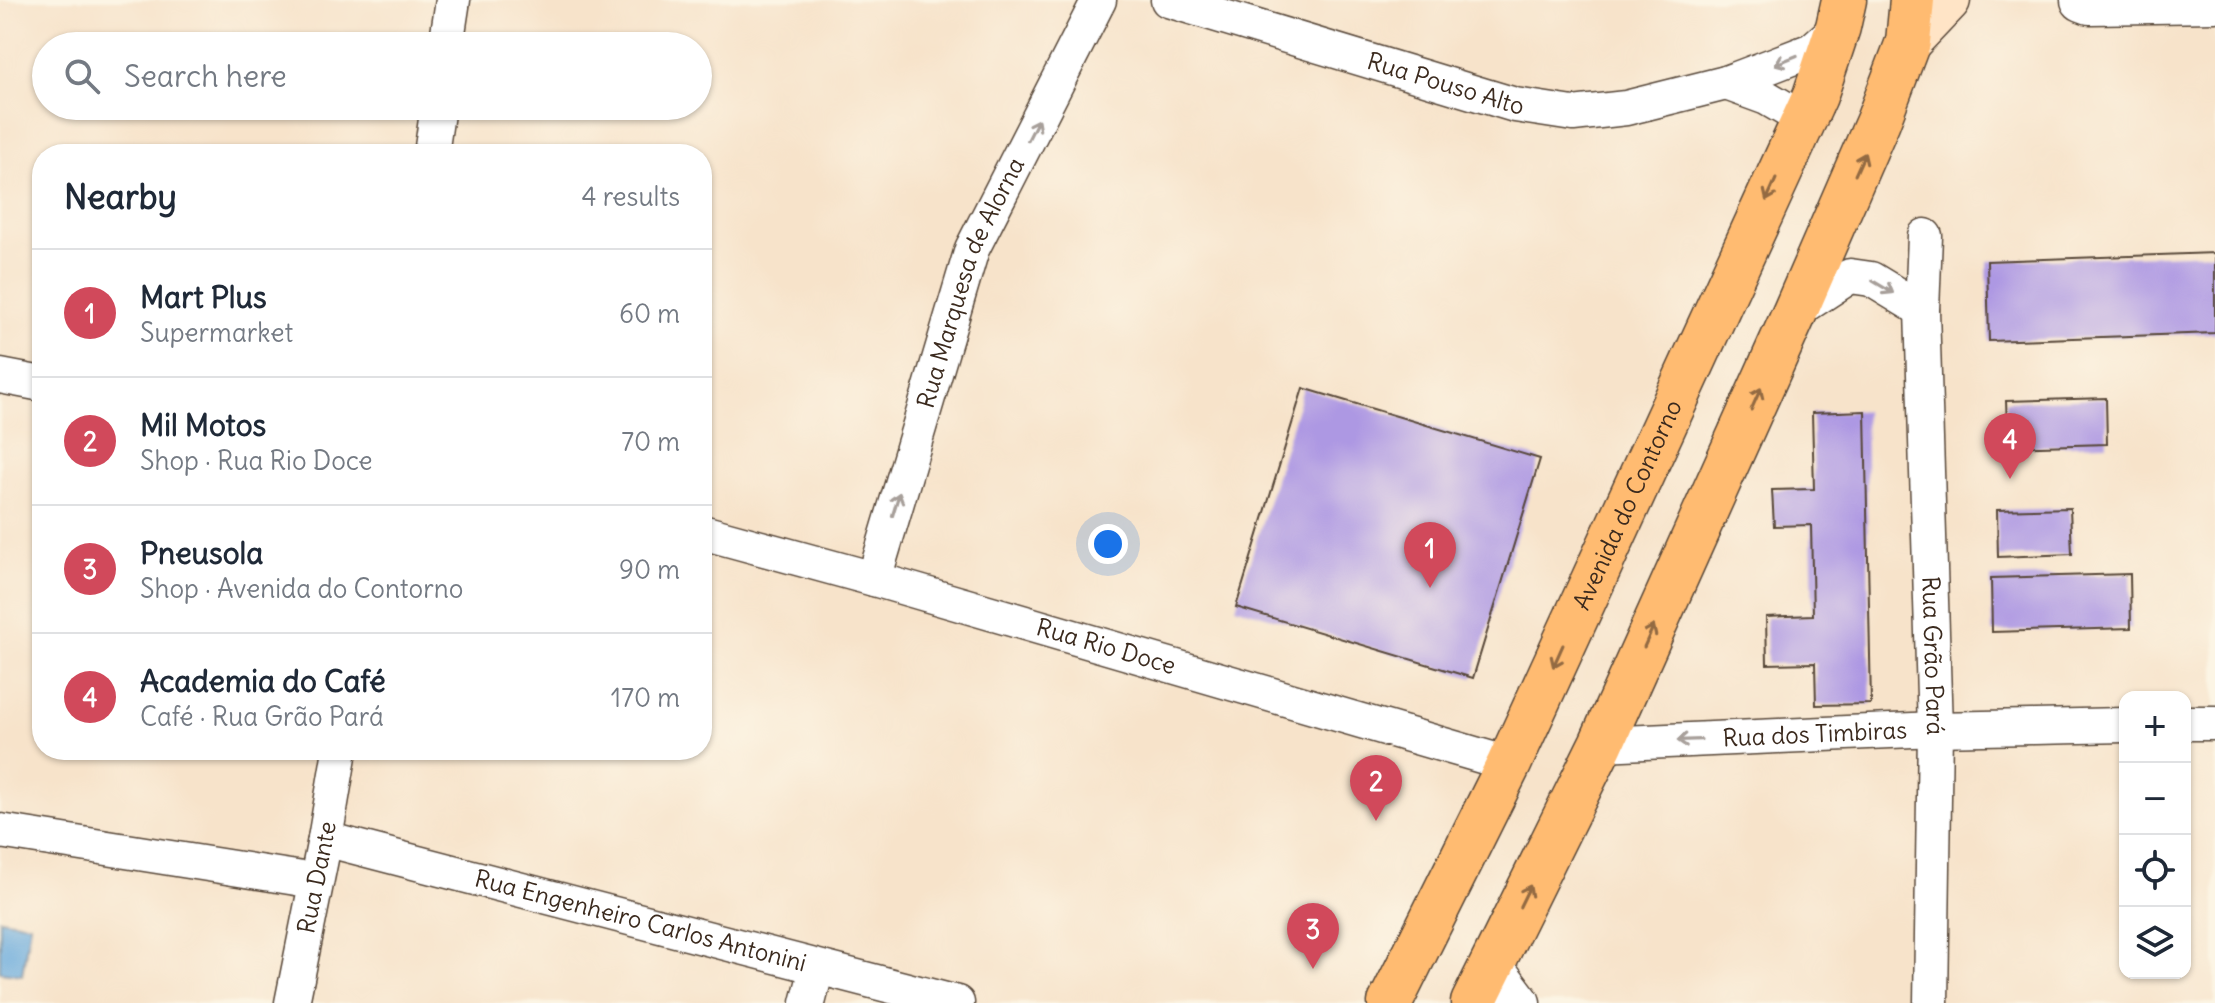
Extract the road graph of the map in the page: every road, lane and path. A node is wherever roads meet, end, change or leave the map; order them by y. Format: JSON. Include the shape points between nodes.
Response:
{"nodes":[{"id":1,"x":453,"y":0,"type":"edge"},
{"id":2,"x":1099,"y":0,"type":"edge"},
{"id":3,"x":1168,"y":0,"type":"edge"},
{"id":4,"x":1948,"y":0,"type":"edge"},
{"id":5,"x":2082,"y":0,"type":"edge"},
{"id":6,"x":2215,"y":1,"type":"edge"},
{"id":7,"x":1841,"y":14,"type":"edge"},
{"id":8,"x":1910,"y":21,"type":"edge"},
{"id":9,"x":448,"y":32,"type":"edge"},
{"id":10,"x":1726,"y":83,"type":"junction"},
{"id":11,"x":1803,"y":119,"type":"junction"},
{"id":12,"x":436,"y":120,"type":"edge"},
{"id":13,"x":432,"y":144,"type":"edge"},
{"id":14,"x":1925,"y":236,"type":"dead end"},
{"id":15,"x":1922,"y":310,"type":"junction"},
{"id":16,"x":1795,"y":312,"type":"junction"},
{"id":17,"x":0,"y":376,"type":"edge"},
{"id":18,"x":32,"y":382,"type":"edge"},
{"id":19,"x":712,"y":535,"type":"edge"},
{"id":20,"x":874,"y":579,"type":"junction"},
{"id":21,"x":2191,"y":723,"type":"edge"},
{"id":22,"x":2215,"y":723,"type":"edge"},
{"id":23,"x":2119,"y":725,"type":"edge"},
{"id":24,"x":1935,"y":729,"type":"junction"},
{"id":25,"x":1601,"y":744,"type":"junction"},
{"id":26,"x":338,"y":760,"type":"edge"},
{"id":27,"x":1501,"y":782,"type":"junction"},
{"id":28,"x":0,"y":831,"type":"edge"},
{"id":29,"x":325,"y":839,"type":"junction"},
{"id":30,"x":315,"y":881,"type":"junction"},
{"id":31,"x":817,"y":968,"type":"junction"},
{"id":32,"x":1482,"y":985,"type":"edge"},
{"id":33,"x":292,"y":1003,"type":"edge"},
{"id":34,"x":808,"y":1003,"type":"edge"},
{"id":35,"x":957,"y":1003,"type":"edge"},
{"id":36,"x":1390,"y":1003,"type":"edge"},
{"id":37,"x":1418,"y":1003,"type":"edge"},
{"id":38,"x":1519,"y":1003,"type":"edge"},
{"id":39,"x":1931,"y":1003,"type":"edge"}],
"edges":[{"from":1,"to":9,"type":"street"},
{"from":20,"to":2,"type":"street","name":"Rua Marquesa de Alorna","one_way":true,"via":[[972,249]]},
{"from":3,"to":10,"type":"street","name":"Rua Pouso Alto","via":[[1515,105],[1573,114],[1626,108]]},
{"from":4,"to":8,"type":"main road"},
{"from":5,"to":6,"type":"street"},
{"from":7,"to":10,"type":"street","name":"Rua Pouso Alto","one_way":true,"via":[[1812,50]]},
{"from":7,"to":11,"type":"main road","name":"Avenida do Contorno"},
{"from":16,"to":8,"type":"main road","one_way":true,"via":[[1878,121]]},
{"from":10,"to":11,"type":"street"},
{"from":11,"to":27,"type":"main road","name":"Avenida do Contorno","one_way":true},
{"from":12,"to":13,"type":"street"},
{"from":14,"to":15,"type":"street","name":"Rua Grão Pará"},
{"from":16,"to":15,"type":"street","one_way":true,"via":[[1850,276],[1871,279]]},
{"from":15,"to":24,"type":"street","name":"Rua Grão Pará"},
{"from":25,"to":16,"type":"main road","one_way":true},
{"from":17,"to":18,"type":"street"},
{"from":19,"to":20,"type":"street","name":"Rua Rio Doce"},
{"from":20,"to":27,"type":"street","name":"Rua Rio Doce"},
{"from":21,"to":22,"type":"street"},
{"from":23,"to":24,"type":"street","name":"Rua dos Timbiras"},
{"from":24,"to":25,"type":"street","name":"Rua dos Timbiras","one_way":true},
{"from":24,"to":39,"type":"street","name":"Rua Grão Pará"},
{"from":32,"to":25,"type":"main road","one_way":true},
{"from":26,"to":29,"type":"street","name":"Rua Dante"},
{"from":27,"to":36,"type":"main road","name":"Avenida do Contorno"},
{"from":27,"to":37,"type":"main road","via":[[1469,888]]},
{"from":28,"to":30,"type":"street"},
{"from":29,"to":30,"type":"street","name":"Rua Dante"},
{"from":29,"to":31,"type":"street","name":"Rua Engenheiro Carlos Antonini"},
{"from":30,"to":33,"type":"street","name":"Rua Dante"},
{"from":31,"to":34,"type":"street"},
{"from":31,"to":35,"type":"street","name":"Rua Engenheiro Carlos Antonini"},
{"from":32,"to":38,"type":"street"}]}
